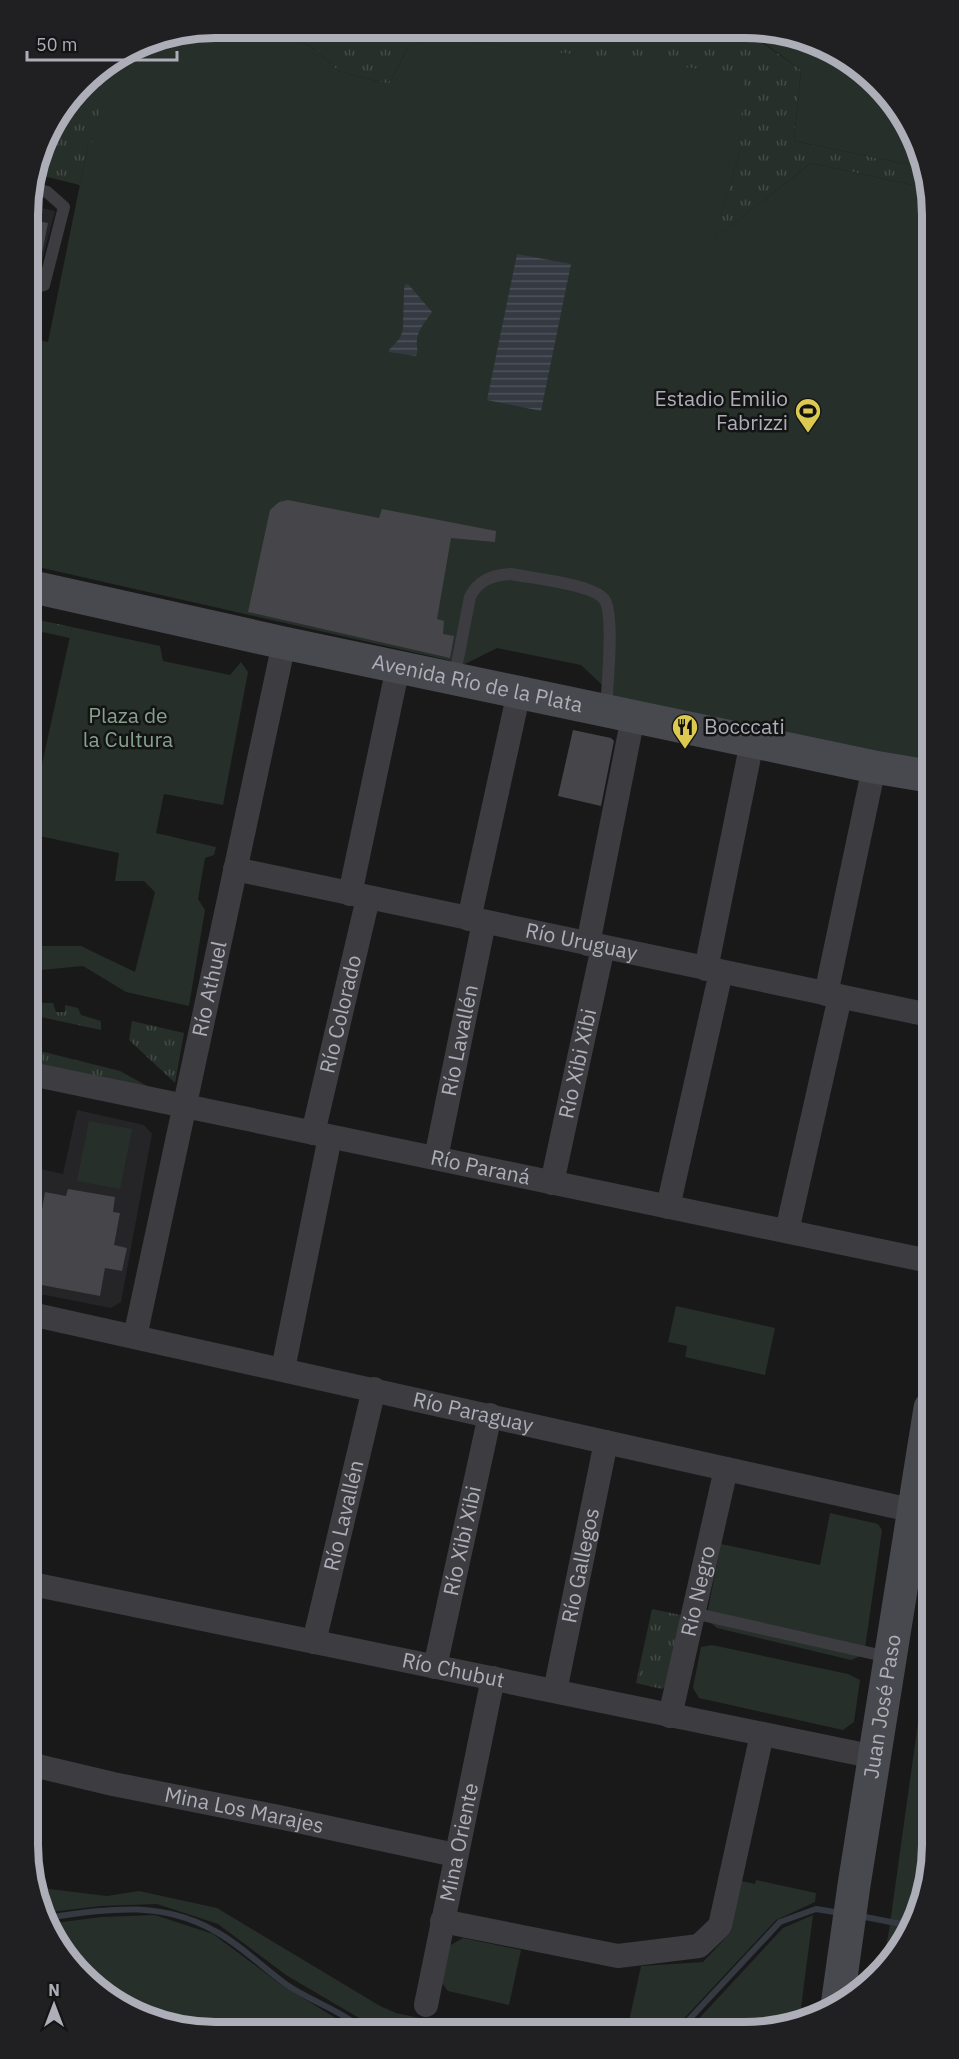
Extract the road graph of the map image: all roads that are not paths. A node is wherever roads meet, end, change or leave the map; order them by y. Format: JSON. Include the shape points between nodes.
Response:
{"nodes":[{"id":1,"x":39,"y":191,"type":"edge"},
{"id":2,"x":38,"y":286,"type":"edge"},
{"id":3,"x":38,"y":588,"type":"edge"},
{"id":4,"x":284,"y":643,"type":"junction"},
{"id":5,"x":398,"y":667,"type":"junction"},
{"id":6,"x":454,"y":679,"type":"junction"},
{"id":7,"x":519,"y":692,"type":"junction"},
{"id":8,"x":620,"y":714,"type":"junction"},
{"id":9,"x":752,"y":741,"type":"junction"},
{"id":10,"x":874,"y":767,"type":"junction"},
{"id":11,"x":922,"y":775,"type":"edge"},
{"id":12,"x":235,"y":869,"type":"junction"},
{"id":13,"x":359,"y":896,"type":"junction"},
{"id":14,"x":476,"y":920,"type":"junction"},
{"id":15,"x":596,"y":945,"type":"junction"},
{"id":16,"x":714,"y":970,"type":"junction"},
{"id":17,"x":833,"y":995,"type":"junction"},
{"id":18,"x":922,"y":1014,"type":"edge"},
{"id":19,"x":38,"y":1075,"type":"edge"},
{"id":20,"x":184,"y":1106,"type":"junction"},
{"id":21,"x":322,"y":1135,"type":"junction"},
{"id":22,"x":436,"y":1158,"type":"junction"},
{"id":23,"x":552,"y":1183,"type":"junction"},
{"id":24,"x":668,"y":1207,"type":"junction"},
{"id":25,"x":787,"y":1231,"type":"junction"},
{"id":26,"x":921,"y":1259,"type":"edge"},
{"id":27,"x":38,"y":1316,"type":"edge"},
{"id":28,"x":135,"y":1337,"type":"junction"},
{"id":29,"x":283,"y":1369,"type":"junction"},
{"id":30,"x":374,"y":1389,"type":"junction"},
{"id":31,"x":490,"y":1415,"type":"junction"},
{"id":32,"x":606,"y":1442,"type":"junction"},
{"id":33,"x":726,"y":1468,"type":"junction"},
{"id":34,"x":921,"y":1472,"type":"edge"},
{"id":35,"x":915,"y":1511,"type":"junction"},
{"id":36,"x":38,"y":1585,"type":"edge"},
{"id":37,"x":693,"y":1613,"type":"junction"},
{"id":38,"x":314,"y":1642,"type":"junction"},
{"id":39,"x":891,"y":1658,"type":"junction"},
{"id":40,"x":435,"y":1667,"type":"junction"},
{"id":41,"x":493,"y":1678,"type":"junction"},
{"id":42,"x":555,"y":1691,"type":"junction"},
{"id":43,"x":670,"y":1716,"type":"junction"},
{"id":44,"x":762,"y":1734,"type":"junction"},
{"id":45,"x":875,"y":1758,"type":"junction"},
{"id":46,"x":38,"y":1766,"type":"edge"},
{"id":47,"x":455,"y":1855,"type":"junction"},
{"id":48,"x":442,"y":1921,"type":"junction"},
{"id":49,"x":839,"y":1995,"type":"edge"},
{"id":50,"x":426,"y":2005,"type":"dead end"}],
"edges":[{"from":1,"to":2,"type":"lane","via":[[47,192],[64,207],[44,285]]},
{"from":3,"to":4,"type":"main road","name":"Avenida Río de la Plata"},
{"from":4,"to":5,"type":"main road","name":"Avenida Río de la Plata"},
{"from":4,"to":12,"type":"street","name":"Río Athuel"},
{"from":5,"to":6,"type":"main road","name":"Avenida Río de la Plata"},
{"from":5,"to":13,"type":"street","name":"Río Colorado"},
{"from":6,"to":7,"type":"main road","name":"Avenida Río de la Plata"},
{"from":6,"to":8,"type":"lane","via":[[470,597],[480,583],[511,574],[582,587],[595,592],[608,607],[609,645]]},
{"from":7,"to":8,"type":"main road","name":"Avenida Río de la Plata"},
{"from":7,"to":14,"type":"street","name":"Río Lavallén"},
{"from":8,"to":9,"type":"main road","name":"Avenida Río de la Plata"},
{"from":8,"to":15,"type":"street","name":"Río Xibi Xibi"},
{"from":9,"to":10,"type":"main road","name":"Avenida Río de la Plata"},
{"from":9,"to":16,"type":"street"},
{"from":10,"to":11,"type":"main road","name":"Avenida Río de la Plata"},
{"from":10,"to":17,"type":"street"},
{"from":12,"to":13,"type":"street","name":"Río Uruguay"},
{"from":12,"to":20,"type":"street","name":"Río Athuel"},
{"from":13,"to":14,"type":"street","name":"Río Uruguay"},
{"from":13,"to":21,"type":"street","name":"Río Colorado"},
{"from":14,"to":15,"type":"street","name":"Río Uruguay"},
{"from":14,"to":22,"type":"street","name":"Río Lavallén"},
{"from":15,"to":16,"type":"street","name":"Río Uruguay"},
{"from":15,"to":23,"type":"street","name":"Río Xibi Xibi"},
{"from":16,"to":17,"type":"street","name":"Río Uruguay"},
{"from":16,"to":24,"type":"street"},
{"from":17,"to":18,"type":"street","name":"Río Uruguay"},
{"from":17,"to":25,"type":"street"},
{"from":19,"to":20,"type":"street","name":"Río Paraná"},
{"from":20,"to":21,"type":"street","name":"Río Paraná"},
{"from":20,"to":28,"type":"street","name":"Río Athuel"},
{"from":21,"to":22,"type":"street","name":"Río Paraná"},
{"from":21,"to":29,"type":"street","name":"Río Colorado"},
{"from":22,"to":23,"type":"street","name":"Río Paraná"},
{"from":23,"to":24,"type":"street","name":"Río Paraná"},
{"from":24,"to":25,"type":"street","name":"Río Paraná"},
{"from":25,"to":26,"type":"street","name":"Río Paraná"},
{"from":27,"to":28,"type":"street","name":"Río Paraguay"},
{"from":28,"to":29,"type":"street","name":"Río Paraguay"},
{"from":29,"to":30,"type":"street","name":"Río Paraguay"},
{"from":30,"to":31,"type":"street","name":"Río Paraguay"},
{"from":30,"to":38,"type":"street","name":"Río Lavallén"},
{"from":31,"to":32,"type":"street","name":"Río Paraguay"},
{"from":31,"to":40,"type":"street","name":"Río Xibi Xibi"},
{"from":32,"to":33,"type":"street","name":"Río Paraguay"},
{"from":32,"to":42,"type":"street","name":"Río Gallegos"},
{"from":33,"to":35,"type":"street","name":"Río Paraguay"},
{"from":33,"to":37,"type":"street","name":"Río Negro"},
{"from":34,"to":35,"type":"main road","name":"Juan José Paso"},
{"from":35,"to":39,"type":"main road","name":"Juan José Paso"},
{"from":36,"to":38,"type":"street","name":"Río Chubut"},
{"from":37,"to":39,"type":"lane"},
{"from":37,"to":43,"type":"street","name":"Río Negro"},
{"from":38,"to":40,"type":"street","name":"Río Chubut"},
{"from":39,"to":45,"type":"main road","name":"Juan José Paso"},
{"from":40,"to":41,"type":"street","name":"Río Chubut"},
{"from":41,"to":42,"type":"street","name":"Río Chubut"},
{"from":41,"to":47,"type":"street","name":"Mina Oriente"},
{"from":42,"to":43,"type":"street","name":"Río Chubut"},
{"from":43,"to":44,"type":"street","name":"Río Chubut"},
{"from":44,"to":45,"type":"street","name":"Río Chubut"},
{"from":44,"to":48,"type":"street","via":[[720,1926],[699,1946],[618,1956]]},
{"from":45,"to":49,"type":"main road","name":"Juan José Paso"},
{"from":46,"to":47,"type":"street","name":"Mina Los Marajes"},
{"from":47,"to":48,"type":"street","name":"Mina Oriente"},
{"from":48,"to":50,"type":"street","name":"Mina Oriente"}]}
